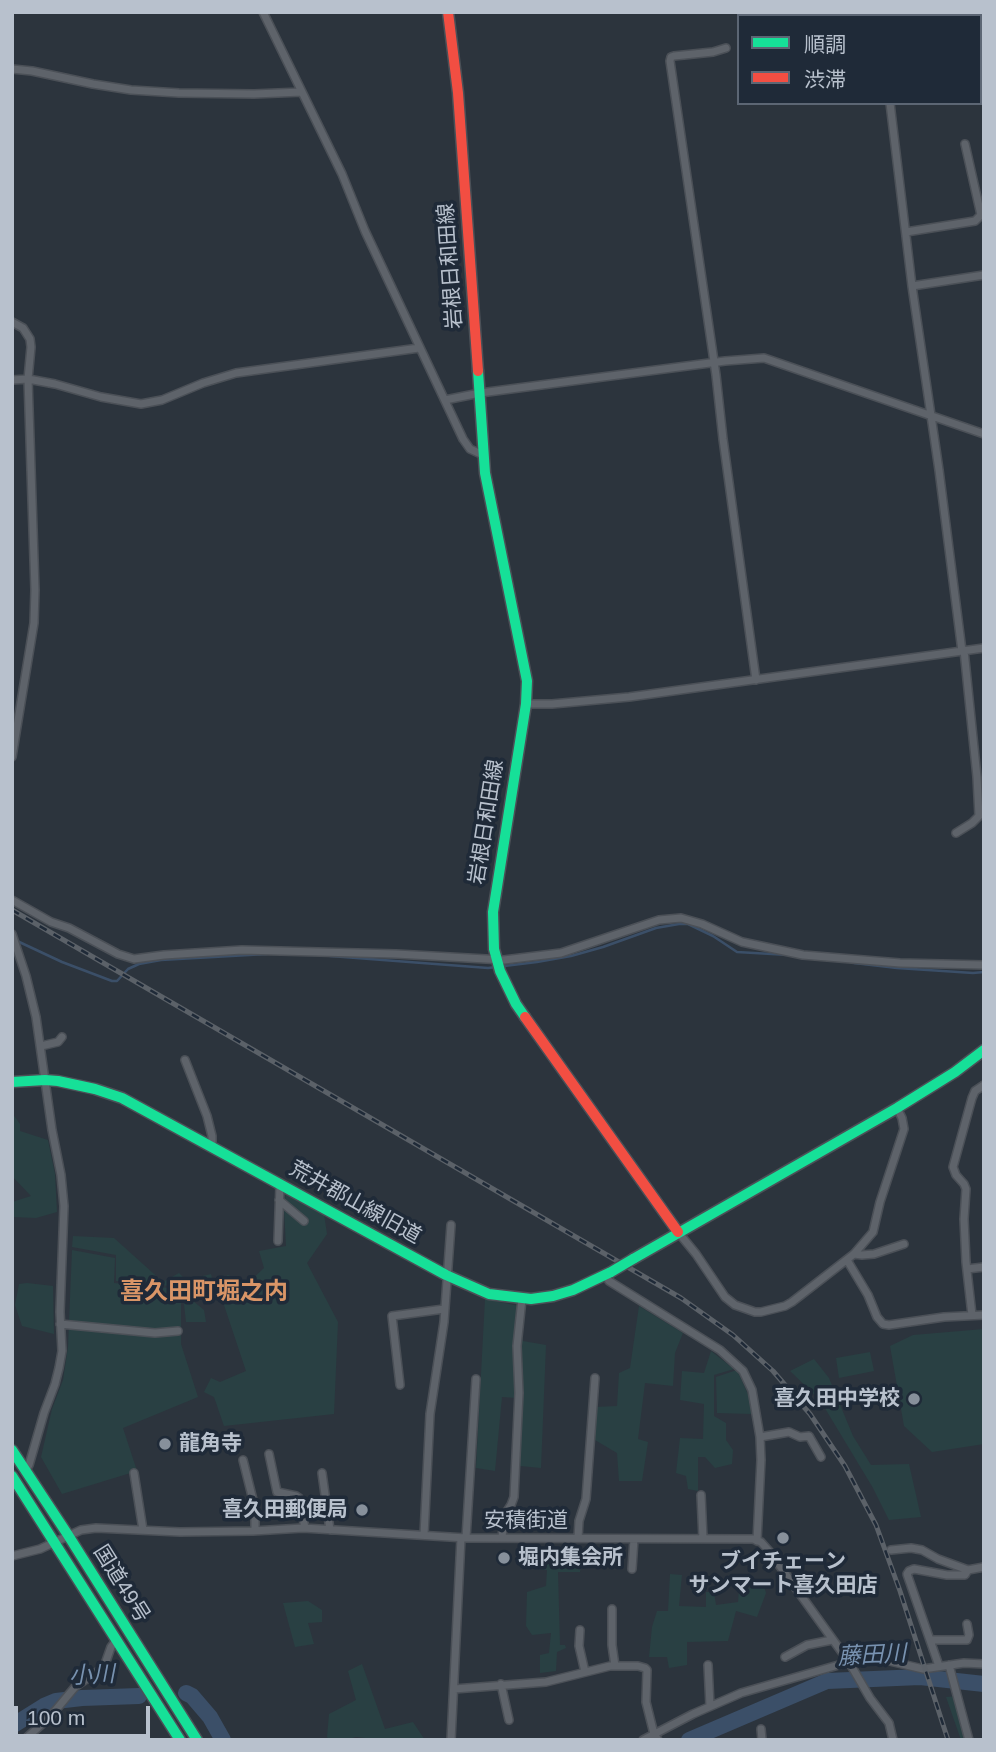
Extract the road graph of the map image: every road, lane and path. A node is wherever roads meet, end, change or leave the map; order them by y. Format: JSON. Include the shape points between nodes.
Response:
{"nodes":[{"id":1,"x":263,"y":12,"type":"edge"},
{"id":2,"x":448,"y":12,"type":"edge"},
{"id":3,"x":726,"y":47,"type":"dead end"},
{"id":4,"x":12,"y":69,"type":"edge"},
{"id":5,"x":302,"y":92,"type":"junction"},
{"id":6,"x":890,"y":105,"type":"edge"},
{"id":7,"x":965,"y":144,"type":"dead end"},
{"id":8,"x":906,"y":232,"type":"junction"},
{"id":9,"x":984,"y":275,"type":"edge"},
{"id":10,"x":912,"y":286,"type":"junction"},
{"id":11,"x":12,"y":322,"type":"edge"},
{"id":12,"x":419,"y":348,"type":"junction"},
{"id":13,"x":714,"y":362,"type":"junction"},
{"id":14,"x":28,"y":379,"type":"junction"},
{"id":15,"x":12,"y":380,"type":"edge"},
{"id":16,"x":480,"y":393,"type":"junction"},
{"id":17,"x":444,"y":400,"type":"junction"},
{"id":18,"x":930,"y":416,"type":"junction"},
{"id":19,"x":984,"y":434,"type":"edge"},
{"id":20,"x":483,"y":455,"type":"junction"},
{"id":21,"x":984,"y":648,"type":"edge"},
{"id":22,"x":963,"y":651,"type":"junction"},
{"id":23,"x":756,"y":680,"type":"junction"},
{"id":24,"x":526,"y":704,"type":"junction"},
{"id":25,"x":12,"y":757,"type":"edge"},
{"id":26,"x":956,"y":833,"type":"dead end"},
{"id":27,"x":12,"y":900,"type":"edge"},
{"id":28,"x":12,"y":934,"type":"edge"},
{"id":29,"x":497,"y":960,"type":"junction"},
{"id":30,"x":984,"y":965,"type":"edge"},
{"id":31,"x":62,"y":1037,"type":"dead end"},
{"id":32,"x":41,"y":1046,"type":"junction"},
{"id":33,"x":984,"y":1049,"type":"edge"},
{"id":34,"x":185,"y":1060,"type":"dead end"},
{"id":35,"x":45,"y":1080,"type":"junction"},
{"id":36,"x":12,"y":1082,"type":"edge"},
{"id":37,"x":984,"y":1085,"type":"edge"},
{"id":38,"x":897,"y":1108,"type":"junction"},
{"id":39,"x":212,"y":1147,"type":"junction"},
{"id":40,"x":281,"y":1185,"type":"junction"},
{"id":41,"x":279,"y":1200,"type":"junction"},
{"id":42,"x":304,"y":1222,"type":"dead end"},
{"id":43,"x":451,"y":1225,"type":"dead end"},
{"id":44,"x":678,"y":1232,"type":"junction"},
{"id":45,"x":278,"y":1241,"type":"dead end"},
{"id":46,"x":904,"y":1244,"type":"dead end"},
{"id":47,"x":855,"y":1254,"type":"junction"},
{"id":48,"x":847,"y":1260,"type":"junction"},
{"id":49,"x":984,"y":1267,"type":"edge"},
{"id":50,"x":967,"y":1269,"type":"junction"},
{"id":51,"x":608,"y":1273,"type":"junction"},
{"id":52,"x":446,"y":1275,"type":"junction"},
{"id":53,"x":522,"y":1298,"type":"junction"},
{"id":54,"x":444,"y":1309,"type":"junction"},
{"id":55,"x":972,"y":1315,"type":"junction"},
{"id":56,"x":984,"y":1315,"type":"edge"},
{"id":57,"x":60,"y":1324,"type":"junction"},
{"id":58,"x":178,"y":1331,"type":"dead end"},
{"id":59,"x":595,"y":1378,"type":"dead end"},
{"id":60,"x":476,"y":1379,"type":"dead end"},
{"id":61,"x":400,"y":1385,"type":"dead end"},
{"id":62,"x":760,"y":1437,"type":"junction"},
{"id":63,"x":12,"y":1450,"type":"edge"},
{"id":64,"x":269,"y":1454,"type":"dead end"},
{"id":65,"x":821,"y":1457,"type":"dead end"},
{"id":66,"x":243,"y":1460,"type":"dead end"},
{"id":67,"x":26,"y":1470,"type":"junction"},
{"id":68,"x":322,"y":1473,"type":"dead end"},
{"id":69,"x":134,"y":1474,"type":"dead end"},
{"id":70,"x":12,"y":1476,"type":"edge"},
{"id":71,"x":701,"y":1495,"type":"dead end"},
{"id":72,"x":305,"y":1528,"type":"junction"},
{"id":73,"x":143,"y":1530,"type":"junction"},
{"id":74,"x":330,"y":1530,"type":"junction"},
{"id":75,"x":255,"y":1531,"type":"junction"},
{"id":76,"x":68,"y":1535,"type":"junction"},
{"id":77,"x":424,"y":1535,"type":"junction"},
{"id":78,"x":463,"y":1538,"type":"junction"},
{"id":79,"x":502,"y":1538,"type":"junction"},
{"id":80,"x":579,"y":1538,"type":"junction"},
{"id":81,"x":634,"y":1539,"type":"junction"},
{"id":82,"x":703,"y":1539,"type":"junction"},
{"id":83,"x":757,"y":1541,"type":"junction"},
{"id":84,"x":56,"y":1543,"type":"junction"},
{"id":85,"x":891,"y":1550,"type":"dead end"},
{"id":86,"x":12,"y":1556,"type":"edge"},
{"id":87,"x":984,"y":1567,"type":"edge"},
{"id":88,"x":632,"y":1569,"type":"dead end"},
{"id":89,"x":968,"y":1570,"type":"junction"},
{"id":90,"x":612,"y":1609,"type":"dead end"},
{"id":91,"x":967,"y":1624,"type":"dead end"},
{"id":92,"x":580,"y":1630,"type":"dead end"},
{"id":93,"x":117,"y":1639,"type":"junction"},
{"id":94,"x":832,"y":1640,"type":"junction"},
{"id":95,"x":930,"y":1640,"type":"junction"},
{"id":96,"x":785,"y":1657,"type":"dead end"},
{"id":97,"x":849,"y":1662,"type":"junction"},
{"id":98,"x":984,"y":1664,"type":"edge"},
{"id":99,"x":708,"y":1665,"type":"dead end"},
{"id":100,"x":949,"y":1665,"type":"junction"},
{"id":101,"x":615,"y":1666,"type":"junction"},
{"id":102,"x":939,"y":1666,"type":"junction"},
{"id":103,"x":585,"y":1672,"type":"junction"},
{"id":104,"x":500,"y":1684,"type":"junction"},
{"id":105,"x":454,"y":1689,"type":"junction"},
{"id":106,"x":710,"y":1706,"type":"junction"},
{"id":107,"x":509,"y":1720,"type":"dead end"},
{"id":108,"x":761,"y":1729,"type":"dead end"},
{"id":109,"x":656,"y":1737,"type":"edge"},
{"id":110,"x":24,"y":1740,"type":"edge"},
{"id":111,"x":180,"y":1740,"type":"edge"},
{"id":112,"x":197,"y":1740,"type":"edge"},
{"id":113,"x":451,"y":1740,"type":"edge"},
{"id":114,"x":643,"y":1740,"type":"edge"},
{"id":115,"x":762,"y":1740,"type":"edge"},
{"id":116,"x":893,"y":1740,"type":"edge"},
{"id":117,"x":969,"y":1740,"type":"edge"}],
"edges":[{"from":1,"to":5,"type":"street"},
{"from":2,"to":16,"type":"main road","name":"岩根日和田線"},
{"from":3,"to":13,"type":"street","via":[[674,56],[670,61]]},
{"from":4,"to":5,"type":"street","via":[[131,90]]},
{"from":5,"to":12,"type":"street"},
{"from":6,"to":8,"type":"street"},
{"from":7,"to":8,"type":"street","via":[[981,215],[975,222]]},
{"from":8,"to":10,"type":"street"},
{"from":9,"to":10,"type":"street"},
{"from":10,"to":18,"type":"street"},
{"from":11,"to":14,"type":"street","via":[[30,339]]},
{"from":12,"to":14,"type":"street","via":[[236,373],[141,404]]},
{"from":12,"to":17,"type":"street"},
{"from":13,"to":16,"type":"street"},
{"from":13,"to":18,"type":"street","via":[[769,359]]},
{"from":13,"to":23,"type":"street"},
{"from":14,"to":15,"type":"street"},
{"from":14,"to":25,"type":"street","via":[[35,607]]},
{"from":16,"to":17,"type":"street"},
{"from":16,"to":20,"type":"main road","name":"岩根日和田線"},
{"from":17,"to":20,"type":"street","via":[[467,446]]},
{"from":18,"to":19,"type":"street"},
{"from":18,"to":22,"type":"street"},
{"from":20,"to":24,"type":"main road","name":"岩根日和田線","via":[[527,681]]},
{"from":21,"to":22,"type":"street"},
{"from":22,"to":23,"type":"street"},
{"from":22,"to":26,"type":"street","via":[[979,816]]},
{"from":23,"to":24,"type":"street"},
{"from":24,"to":29,"type":"main road","name":"岩根日和田線","via":[[493,912]]},
{"from":27,"to":29,"type":"street","via":[[134,959],[242,950]]},
{"from":28,"to":32,"type":"street"},
{"from":29,"to":30,"type":"street","via":[[561,953],[659,920],[681,918],[742,942],[803,955]]},
{"from":29,"to":44,"type":"main road","name":"岩根日和田線","via":[[516,1004]]},
{"from":31,"to":32,"type":"street"},
{"from":32,"to":35,"type":"street"},
{"from":33,"to":38,"type":"main road"},
{"from":34,"to":39,"type":"street","via":[[203,1105]]},
{"from":35,"to":36,"type":"main road","name":"荒井郡山線旧道"},
{"from":35,"to":39,"type":"main road","name":"荒井郡山線旧道","via":[[122,1098]]},
{"from":35,"to":57,"type":"street","via":[[63,1192]]},
{"from":37,"to":50,"type":"street","via":[[972,1098],[953,1167],[966,1189]]},
{"from":38,"to":44,"type":"main road"},
{"from":38,"to":47,"type":"street","via":[[902,1137],[873,1232]]},
{"from":39,"to":40,"type":"main road","name":"荒井郡山線旧道"},
{"from":40,"to":41,"type":"street"},
{"from":40,"to":52,"type":"main road","name":"荒井郡山線旧道"},
{"from":41,"to":42,"type":"street"},
{"from":41,"to":45,"type":"street"},
{"from":43,"to":52,"type":"street"},
{"from":44,"to":48,"type":"street","via":[[725,1297],[755,1312],[785,1306]]},
{"from":44,"to":51,"type":"main road","name":"荒井郡山線旧道","bridge":true},
{"from":46,"to":47,"type":"street","via":[[874,1254]]},
{"from":47,"to":48,"type":"street"},
{"from":48,"to":55,"type":"street","via":[[883,1324]]},
{"from":49,"to":50,"type":"street"},
{"from":50,"to":55,"type":"street"},
{"from":51,"to":53,"type":"main road","name":"荒井郡山線旧道","via":[[553,1296]]},
{"from":51,"to":62,"type":"street","via":[[609,1281],[733,1360],[752,1390]]},
{"from":52,"to":53,"type":"main road","name":"荒井郡山線旧道","via":[[489,1294]]},
{"from":52,"to":54,"type":"street"},
{"from":53,"to":79,"type":"street","via":[[514,1497],[504,1516]]},
{"from":54,"to":61,"type":"street","via":[[392,1316]]},
{"from":54,"to":77,"type":"street","via":[[430,1413]]},
{"from":55,"to":56,"type":"street"},
{"from":57,"to":58,"type":"street"},
{"from":57,"to":67,"type":"street","via":[[59,1368]]},
{"from":59,"to":80,"type":"street"},
{"from":60,"to":78,"type":"street"},
{"from":62,"to":65,"type":"street","via":[[789,1432],[809,1436]]},
{"from":62,"to":83,"type":"street"},
{"from":63,"to":67,"type":"main road","name":"国道49号"},
{"from":64,"to":72,"type":"street","via":[[277,1492],[299,1498]]},
{"from":66,"to":75,"type":"street","via":[[255,1508]]},
{"from":67,"to":76,"type":"main road","name":"国道49号"},
{"from":68,"to":74,"type":"street"},
{"from":69,"to":73,"type":"street"},
{"from":70,"to":84,"type":"main road","name":"国道49号"},
{"from":71,"to":82,"type":"street"},
{"from":72,"to":74,"type":"street","name":"安積街道"},
{"from":72,"to":75,"type":"street","name":"安積街道"},
{"from":73,"to":75,"type":"street","name":"安積街道"},
{"from":73,"to":76,"type":"street","name":"安積街道","via":[[96,1528]]},
{"from":74,"to":77,"type":"street","name":"安積街道"},
{"from":76,"to":84,"type":"street","name":"安積街道"},
{"from":76,"to":112,"type":"main road","name":"国道49号"},
{"from":77,"to":78,"type":"street","name":"安積街道"},
{"from":78,"to":79,"type":"street","name":"安積街道"},
{"from":78,"to":105,"type":"street"},
{"from":79,"to":80,"type":"street","name":"安積街道"},
{"from":80,"to":81,"type":"street","name":"安積街道"},
{"from":81,"to":82,"type":"street","name":"安積街道"},
{"from":81,"to":88,"type":"street"},
{"from":82,"to":83,"type":"street","name":"安積街道"},
{"from":83,"to":94,"type":"street","via":[[769,1550]]},
{"from":84,"to":86,"type":"street","name":"安積街道"},
{"from":84,"to":93,"type":"main road","name":"国道49号"},
{"from":85,"to":89,"type":"street","via":[[922,1550]]},
{"from":87,"to":89,"type":"street"},
{"from":89,"to":95,"type":"street","via":[[965,1575],[914,1569],[907,1574]]},
{"from":90,"to":101,"type":"street"},
{"from":91,"to":95,"type":"street","via":[[967,1640]]},
{"from":92,"to":103,"type":"street"},
{"from":93,"to":110,"type":"street","via":[[104,1667],[75,1687]]},
{"from":93,"to":111,"type":"main road","name":"国道49号"},
{"from":94,"to":96,"type":"street","via":[[807,1645]]},
{"from":94,"to":97,"type":"street"},
{"from":95,"to":102,"type":"street"},
{"from":97,"to":102,"type":"street","via":[[877,1658],[923,1670]]},
{"from":97,"to":106,"type":"street"},
{"from":97,"to":116,"type":"street","via":[[889,1723]]},
{"from":98,"to":100,"type":"street"},
{"from":99,"to":106,"type":"street"},
{"from":100,"to":102,"type":"street"},
{"from":100,"to":117,"type":"street"},
{"from":101,"to":103,"type":"street"},
{"from":101,"to":109,"type":"street","via":[[638,1666],[647,1671],[645,1695]]},
{"from":103,"to":104,"type":"street","via":[[546,1682]]},
{"from":104,"to":105,"type":"street"},
{"from":104,"to":107,"type":"street"},
{"from":105,"to":113,"type":"street"},
{"from":106,"to":109,"type":"street"},
{"from":108,"to":115,"type":"street"},
{"from":109,"to":114,"type":"street"}]}
